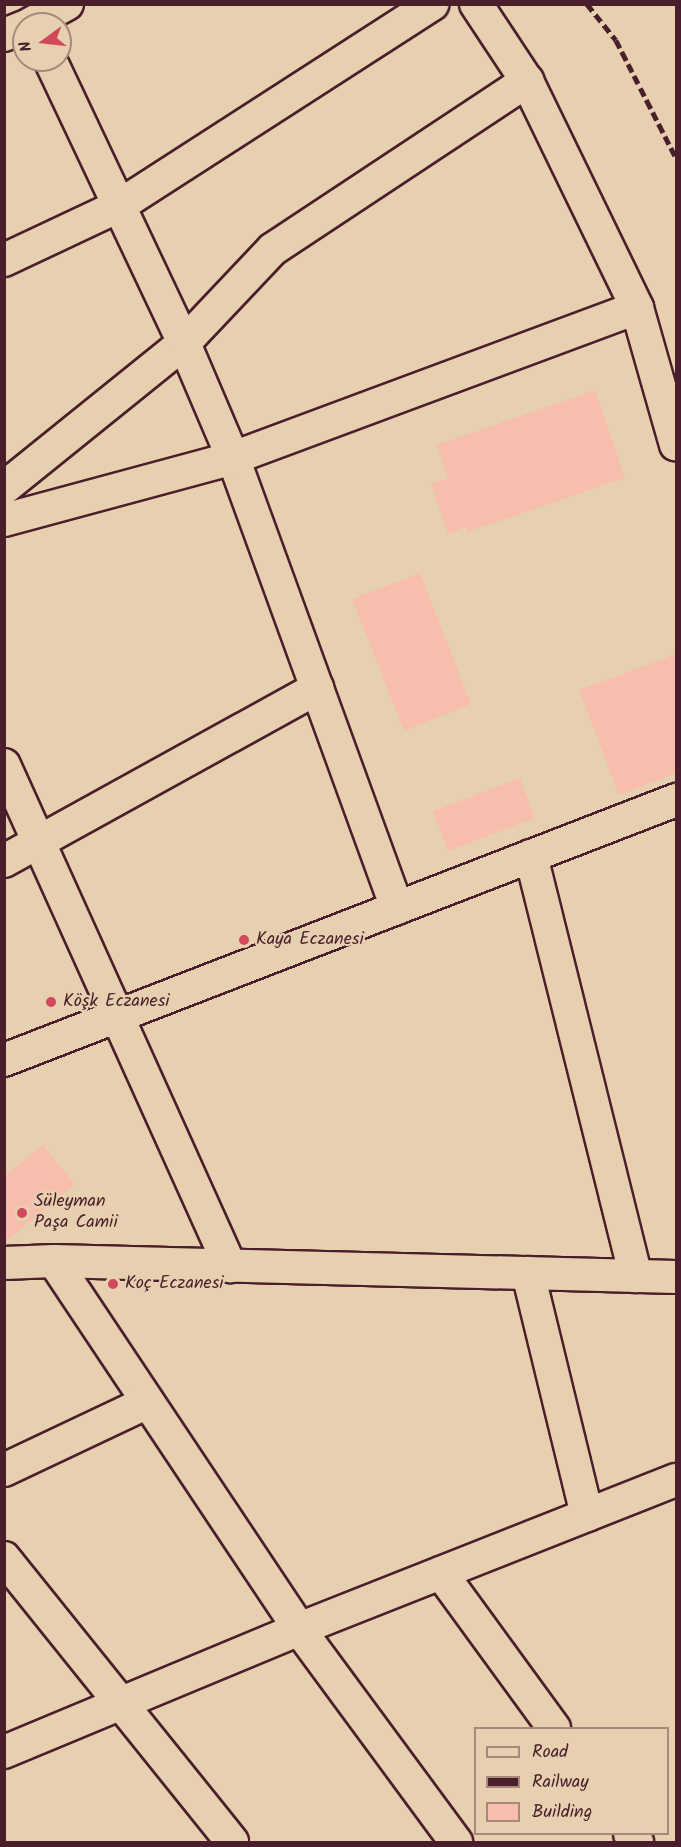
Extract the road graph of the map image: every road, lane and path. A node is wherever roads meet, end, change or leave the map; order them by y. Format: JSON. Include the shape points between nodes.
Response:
{"nodes":[{"id":1,"x":67,"y":4,"type":"edge"},
{"id":2,"x":432,"y":4,"type":"edge"},
{"id":3,"x":476,"y":4,"type":"edge"},
{"id":4,"x":49,"y":12,"type":"edge"},
{"id":5,"x":56,"y":72,"type":"edge"},
{"id":6,"x":527,"y":81,"type":"junction"},
{"id":7,"x":119,"y":206,"type":"junction"},
{"id":8,"x":4,"y":260,"type":"edge"},
{"id":9,"x":637,"y":308,"type":"junction"},
{"id":10,"x":184,"y":343,"type":"junction"},
{"id":11,"x":676,"y":445,"type":"edge"},
{"id":12,"x":233,"y":458,"type":"junction"},
{"id":13,"x":4,"y":488,"type":"edge"},
{"id":14,"x":4,"y":520,"type":"edge"},
{"id":15,"x":317,"y":688,"type":"junction"},
{"id":16,"x":4,"y":765,"type":"edge"},
{"id":17,"x":676,"y":800,"type":"edge"},
{"id":18,"x":39,"y":842,"type":"junction"},
{"id":19,"x":531,"y":856,"type":"junction"},
{"id":20,"x":4,"y":861,"type":"edge"},
{"id":21,"x":397,"y":908,"type":"junction"},
{"id":22,"x":117,"y":1017,"type":"junction"},
{"id":23,"x":4,"y":1060,"type":"edge"},
{"id":24,"x":54,"y":1261,"type":"junction"},
{"id":25,"x":4,"y":1263,"type":"edge"},
{"id":26,"x":230,"y":1266,"type":"junction"},
{"id":27,"x":528,"y":1273,"type":"junction"},
{"id":28,"x":636,"y":1276,"type":"junction"},
{"id":29,"x":676,"y":1277,"type":"edge"},
{"id":30,"x":148,"y":1402,"type":"junction"},
{"id":31,"x":4,"y":1470,"type":"edge"},
{"id":32,"x":676,"y":1480,"type":"edge"},
{"id":33,"x":586,"y":1515,"type":"junction"},
{"id":34,"x":4,"y":1558,"type":"edge"},
{"id":35,"x":441,"y":1573,"type":"junction"},
{"id":36,"x":299,"y":1629,"type":"junction"},
{"id":37,"x":121,"y":1704,"type":"junction"},
{"id":38,"x":553,"y":1727,"type":"edge"},
{"id":39,"x":4,"y":1752,"type":"edge"},
{"id":40,"x":232,"y":1842,"type":"edge"},
{"id":41,"x":456,"y":1842,"type":"edge"}],
"edges":[{"from":1,"to":4,"type":"street"},
{"from":2,"to":7,"type":"street"},
{"from":3,"to":6,"type":"street"},
{"from":5,"to":7,"type":"street"},
{"from":6,"to":9,"type":"street"},
{"from":6,"to":10,"type":"street","via":[[273,249]]},
{"from":7,"to":8,"type":"street"},
{"from":7,"to":10,"type":"street"},
{"from":9,"to":11,"type":"street"},
{"from":9,"to":12,"type":"street"},
{"from":10,"to":12,"type":"street"},
{"from":10,"to":13,"type":"street"},
{"from":12,"to":14,"type":"street"},
{"from":12,"to":15,"type":"street"},
{"from":15,"to":18,"type":"street"},
{"from":15,"to":21,"type":"street"},
{"from":16,"to":18,"type":"street"},
{"from":17,"to":19,"type":"street"},
{"from":18,"to":20,"type":"street"},
{"from":18,"to":22,"type":"street"},
{"from":19,"to":21,"type":"street"},
{"from":19,"to":28,"type":"street"},
{"from":21,"to":22,"type":"street"},
{"from":22,"to":23,"type":"street"},
{"from":22,"to":26,"type":"street"},
{"from":24,"to":25,"type":"street"},
{"from":24,"to":26,"type":"street"},
{"from":24,"to":30,"type":"street"},
{"from":26,"to":27,"type":"street"},
{"from":27,"to":28,"type":"street"},
{"from":27,"to":33,"type":"street"},
{"from":28,"to":29,"type":"street"},
{"from":30,"to":31,"type":"street"},
{"from":30,"to":36,"type":"street"},
{"from":32,"to":33,"type":"street"},
{"from":33,"to":35,"type":"street"},
{"from":34,"to":37,"type":"street"},
{"from":35,"to":36,"type":"street"},
{"from":35,"to":38,"type":"street"},
{"from":36,"to":37,"type":"street"},
{"from":36,"to":41,"type":"street"},
{"from":37,"to":39,"type":"street"},
{"from":37,"to":40,"type":"street"}]}
